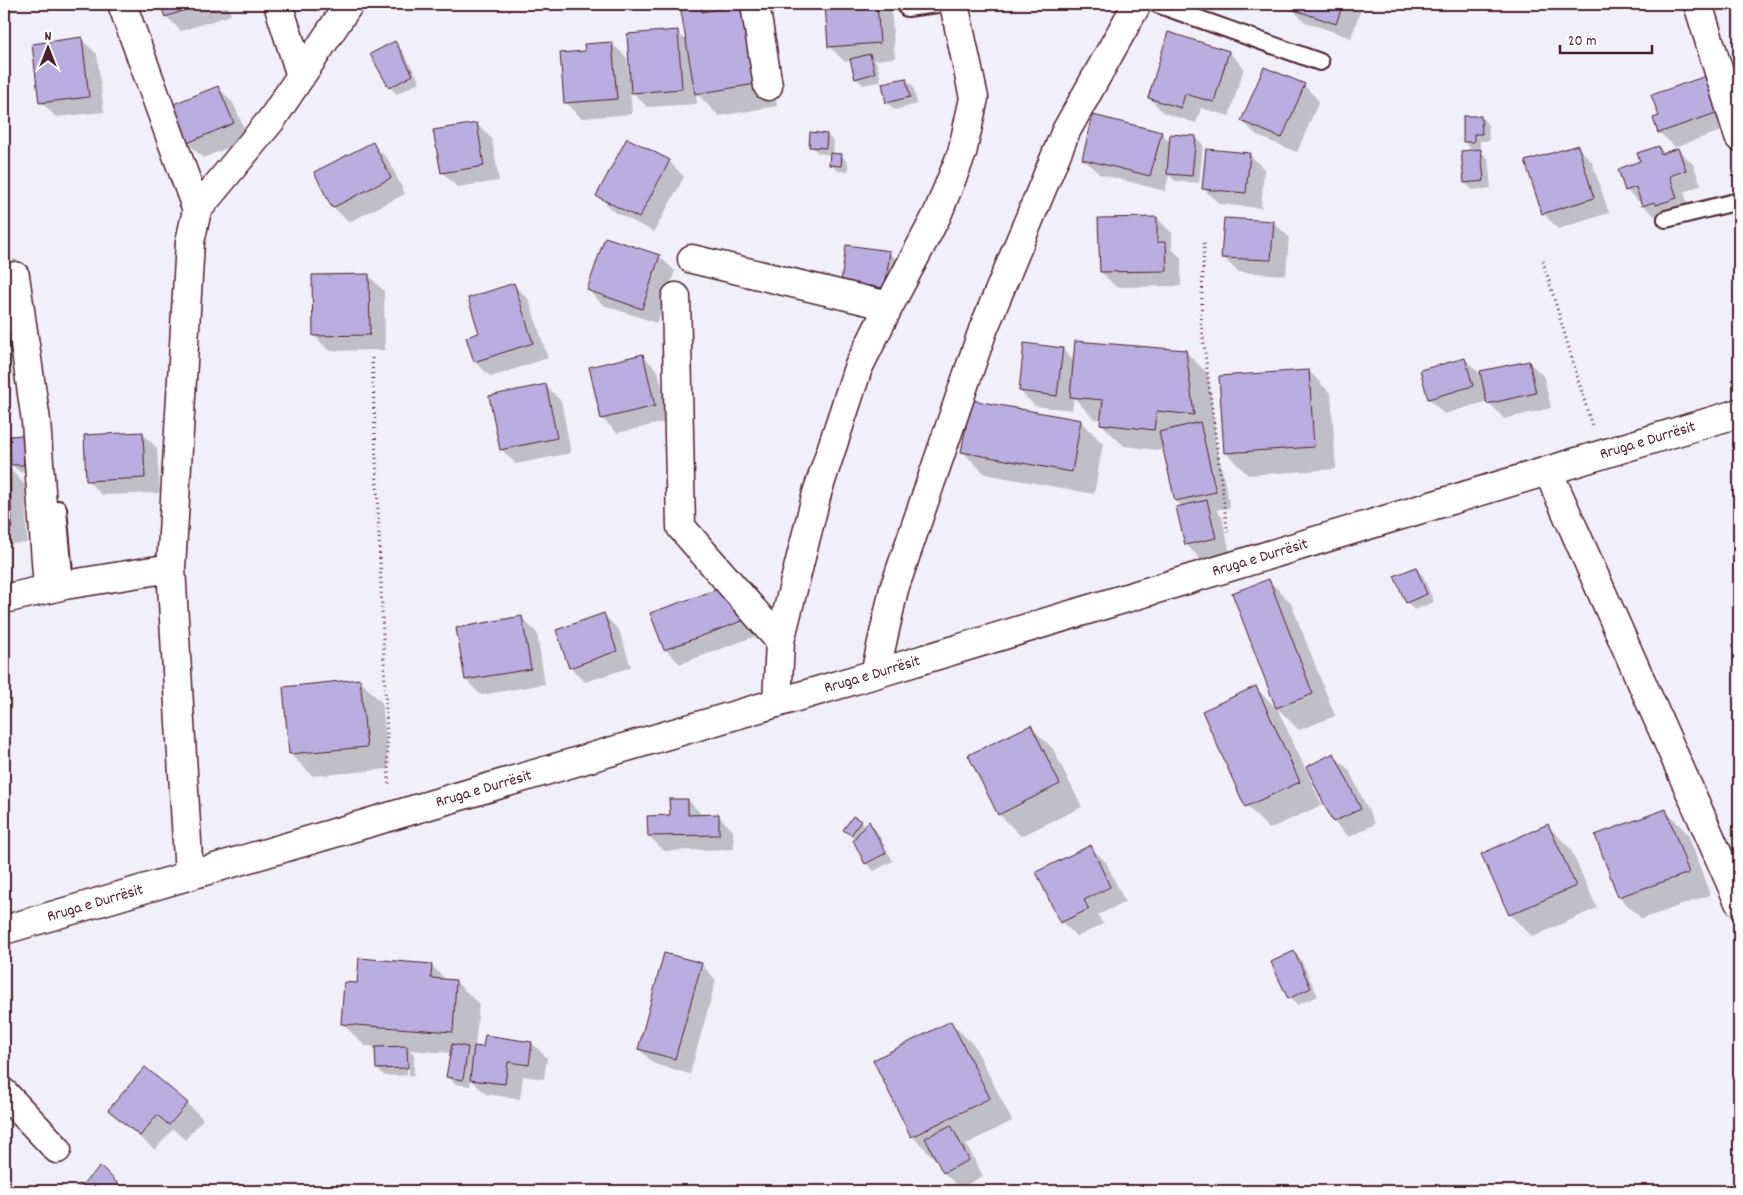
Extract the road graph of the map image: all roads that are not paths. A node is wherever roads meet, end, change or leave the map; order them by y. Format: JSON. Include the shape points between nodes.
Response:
{"nodes":[{"id":1,"x":122,"y":4,"type":"edge"},
{"id":2,"x":278,"y":4,"type":"edge"},
{"id":3,"x":349,"y":4,"type":"edge"},
{"id":4,"x":755,"y":4,"type":"edge"},
{"id":5,"x":937,"y":4,"type":"edge"},
{"id":6,"x":954,"y":4,"type":"edge"},
{"id":7,"x":1137,"y":4,"type":"edge"},
{"id":8,"x":1157,"y":4,"type":"edge"},
{"id":9,"x":1698,"y":4,"type":"edge"},
{"id":10,"x":907,"y":8,"type":"dead end"},
{"id":11,"x":1320,"y":62,"type":"dead end"},
{"id":12,"x":301,"y":76,"type":"junction"},
{"id":13,"x":768,"y":86,"type":"dead end"},
{"id":14,"x":1739,"y":137,"type":"edge"},
{"id":15,"x":1739,"y":201,"type":"edge"},
{"id":16,"x":196,"y":210,"type":"junction"},
{"id":17,"x":1666,"y":219,"type":"dead end"},
{"id":18,"x":692,"y":259,"type":"dead end"},
{"id":19,"x":15,"y":276,"type":"dead end"},
{"id":20,"x":676,"y":297,"type":"dead end"},
{"id":21,"x":889,"y":306,"type":"junction"},
{"id":22,"x":1739,"y":413,"type":"edge"},
{"id":23,"x":1548,"y":471,"type":"junction"},
{"id":24,"x":58,"y":509,"type":"dead end"},
{"id":25,"x":171,"y":568,"type":"junction"},
{"id":26,"x":57,"y":587,"type":"junction"},
{"id":27,"x":4,"y":599,"type":"edge"},
{"id":28,"x":780,"y":641,"type":"junction"},
{"id":29,"x":875,"y":674,"type":"junction"},
{"id":30,"x":777,"y":703,"type":"junction"},
{"id":31,"x":189,"y":876,"type":"junction"},
{"id":32,"x":1739,"y":902,"type":"edge"},
{"id":33,"x":4,"y":930,"type":"edge"},
{"id":34,"x":4,"y":1093,"type":"edge"},
{"id":35,"x":57,"y":1149,"type":"dead end"}],
"edges":[{"from":1,"to":16,"type":"street"},
{"from":2,"to":12,"type":"street"},
{"from":3,"to":12,"type":"street"},
{"from":4,"to":13,"type":"street"},
{"from":5,"to":10,"type":"lane"},
{"from":6,"to":21,"type":"street","via":[[974,98],[962,153],[937,215]]},
{"from":7,"to":29,"type":"street","via":[[1066,131],[983,330],[894,589]]},
{"from":8,"to":11,"type":"lane"},
{"from":9,"to":14,"type":"street"},
{"from":12,"to":16,"type":"street","via":[[272,119]]},
{"from":15,"to":17,"type":"lane"},
{"from":16,"to":25,"type":"street","via":[[190,242]]},
{"from":18,"to":21,"type":"street"},
{"from":19,"to":26,"type":"street"},
{"from":20,"to":28,"type":"street","via":[[682,527]]},
{"from":21,"to":28,"type":"street","via":[[858,368],[820,484]]},
{"from":22,"to":23,"type":"street","name":"Rruga e Durrësit"},
{"from":23,"to":29,"type":"street","name":"Rruga e Durrësit"},
{"from":23,"to":32,"type":"street"},
{"from":24,"to":26,"type":"lane"},
{"from":25,"to":26,"type":"street"},
{"from":25,"to":31,"type":"street"},
{"from":26,"to":27,"type":"street"},
{"from":28,"to":30,"type":"street"},
{"from":29,"to":30,"type":"street","name":"Rruga e Durrësit"},
{"from":30,"to":31,"type":"street","name":"Rruga e Durrësit"},
{"from":31,"to":33,"type":"street","name":"Rruga e Durrësit"},
{"from":34,"to":35,"type":"street"}]}
